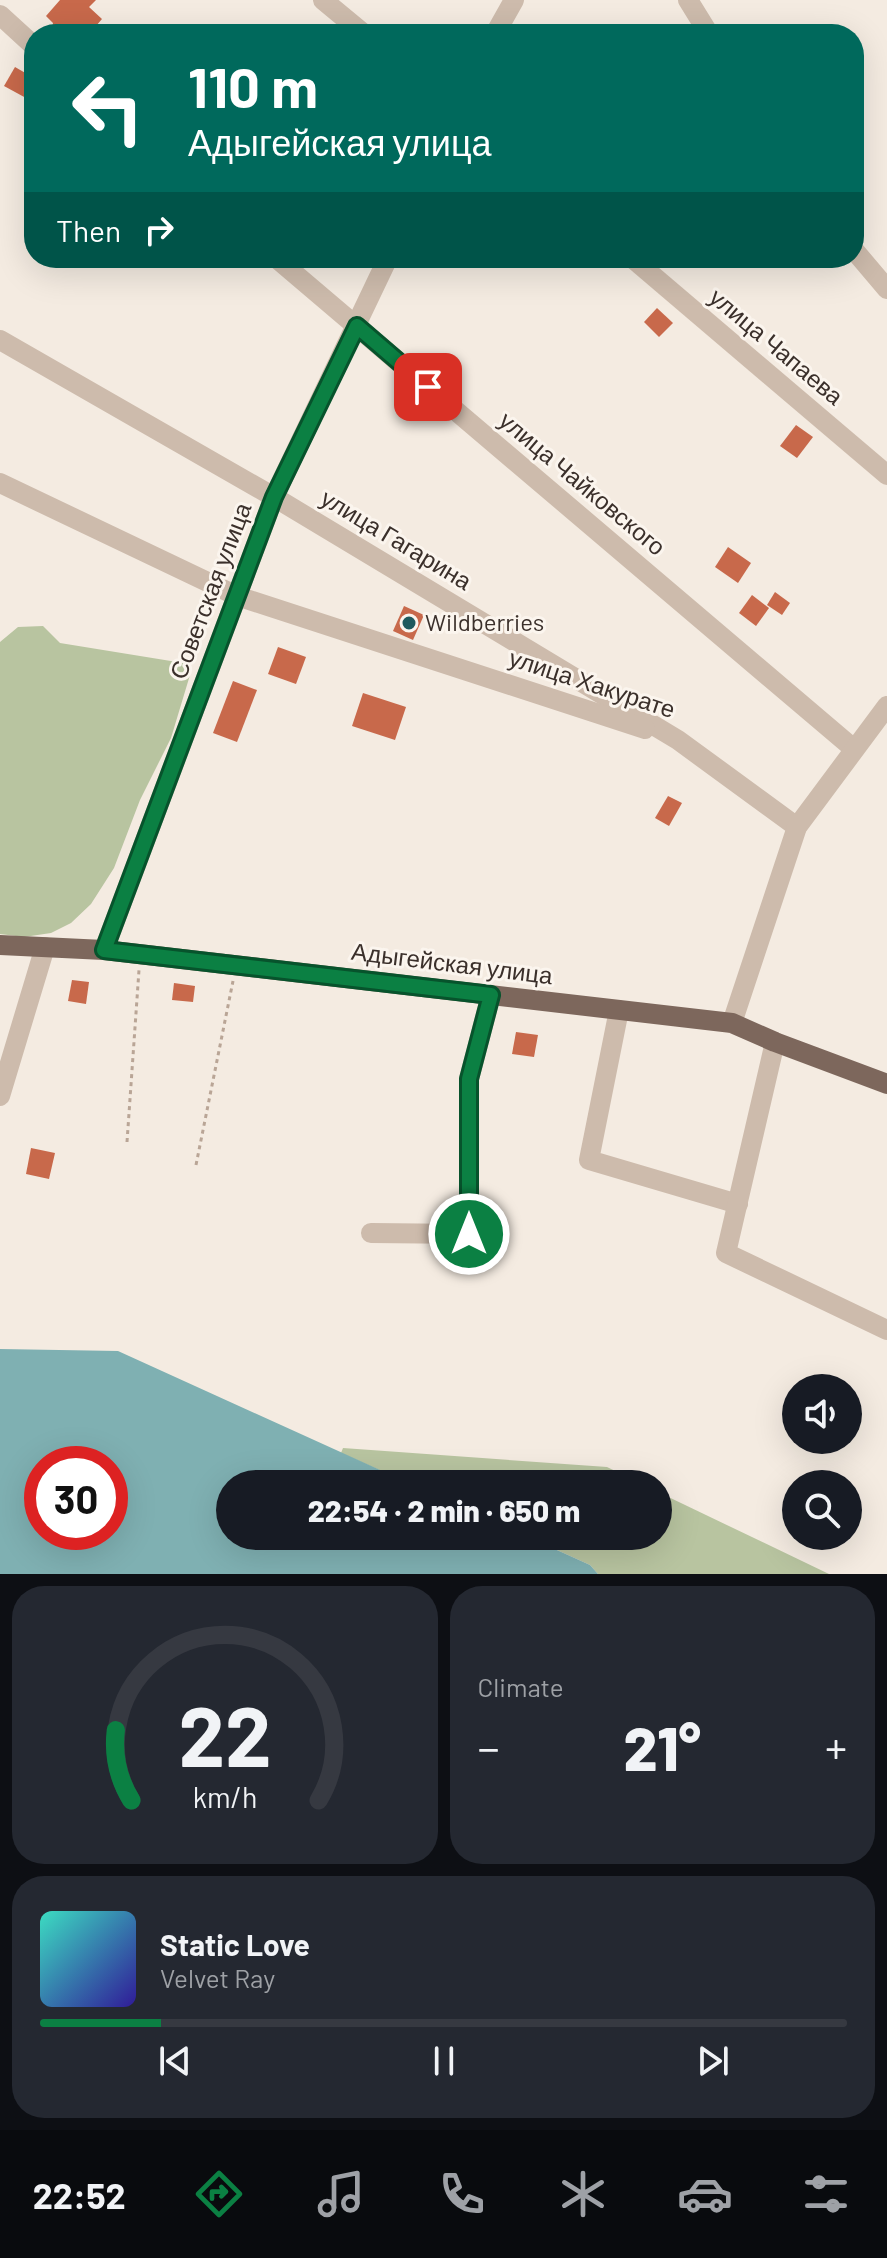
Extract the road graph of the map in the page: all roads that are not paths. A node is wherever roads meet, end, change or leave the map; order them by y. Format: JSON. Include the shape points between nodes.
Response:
{"nodes":[{"id":1,"x":323,"y":0,"type":"edge"},
{"id":2,"x":514,"y":0,"type":"edge"},
{"id":3,"x":688,"y":0,"type":"edge"},
{"id":4,"x":0,"y":15,"type":"edge"},
{"id":5,"x":352,"y":24,"type":"edge"},
{"id":6,"x":501,"y":24,"type":"edge"},
{"id":7,"x":703,"y":24,"type":"edge"},
{"id":8,"x":24,"y":37,"type":"edge"},
{"id":9,"x":864,"y":262,"type":"edge"},
{"id":10,"x":288,"y":268,"type":"edge"},
{"id":11,"x":383,"y":268,"type":"edge"},
{"id":12,"x":644,"y":268,"type":"edge"},
{"id":13,"x":887,"y":289,"type":"edge"},
{"id":14,"x":357,"y":326,"type":"junction"},
{"id":15,"x":0,"y":340,"type":"edge"},
{"id":16,"x":887,"y":475,"type":"edge"},
{"id":17,"x":0,"y":483,"type":"edge"},
{"id":18,"x":274,"y":497,"type":"junction"},
{"id":19,"x":237,"y":596,"type":"junction"},
{"id":20,"x":887,"y":706,"type":"edge"},
{"id":21,"x":678,"y":740,"type":"junction"},
{"id":22,"x":854,"y":749,"type":"junction"},
{"id":23,"x":797,"y":827,"type":"junction"},
{"id":24,"x":0,"y":945,"type":"edge"},
{"id":25,"x":45,"y":947,"type":"junction"},
{"id":26,"x":104,"y":950,"type":"junction"},
{"id":27,"x":491,"y":995,"type":"junction"},
{"id":28,"x":619,"y":1010,"type":"junction"},
{"id":29,"x":732,"y":1023,"type":"junction"},
{"id":30,"x":775,"y":1042,"type":"junction"},
{"id":31,"x":887,"y":1084,"type":"edge"},
{"id":32,"x":0,"y":1096,"type":"edge"},
{"id":33,"x":738,"y":1204,"type":"junction"},
{"id":34,"x":371,"y":1233,"type":"dead end"},
{"id":35,"x":887,"y":1330,"type":"edge"}],
"edges":[{"from":1,"to":5,"type":"street"},
{"from":2,"to":6,"type":"street"},
{"from":3,"to":7,"type":"street"},
{"from":4,"to":8,"type":"street"},
{"from":9,"to":13,"type":"street"},
{"from":10,"to":14,"type":"street","name":"улица Чайковского"},
{"from":11,"to":14,"type":"street","name":"Советская улица"},
{"from":12,"to":16,"type":"street","name":"улица Чапаева"},
{"from":14,"to":18,"type":"street","name":"Советская улица"},
{"from":14,"to":22,"type":"street","name":"улица Чайковского"},
{"from":15,"to":18,"type":"street","name":"улица Гагарина"},
{"from":17,"to":19,"type":"street","name":"улица Хакурате"},
{"from":18,"to":19,"type":"street","name":"Советская улица"},
{"from":18,"to":21,"type":"street","name":"улица Гагарина"},
{"from":19,"to":21,"type":"street","name":"улица Хакурате"},
{"from":19,"to":26,"type":"street","name":"Советская улица"},
{"from":20,"to":22,"type":"street"},
{"from":21,"to":23,"type":"street","name":"улица Гагарина"},
{"from":22,"to":23,"type":"street"},
{"from":23,"to":29,"type":"street"},
{"from":24,"to":25,"type":"main road","name":"Адыгейская улица"},
{"from":25,"to":26,"type":"main road","name":"Адыгейская улица"},
{"from":25,"to":32,"type":"street"},
{"from":26,"to":27,"type":"main road","name":"Адыгейская улица"},
{"from":27,"to":28,"type":"main road","name":"Адыгейская улица"},
{"from":27,"to":34,"type":"street","via":[[469,1079],[469,1234]]},
{"from":28,"to":29,"type":"main road","name":"Адыгейская улица"},
{"from":28,"to":33,"type":"street","via":[[589,1160]]},
{"from":29,"to":30,"type":"main road","name":"Адыгейская улица"},
{"from":30,"to":31,"type":"main road","name":"Адыгейская улица"},
{"from":30,"to":33,"type":"street"},
{"from":33,"to":35,"type":"street","via":[[726,1253]]}]}
